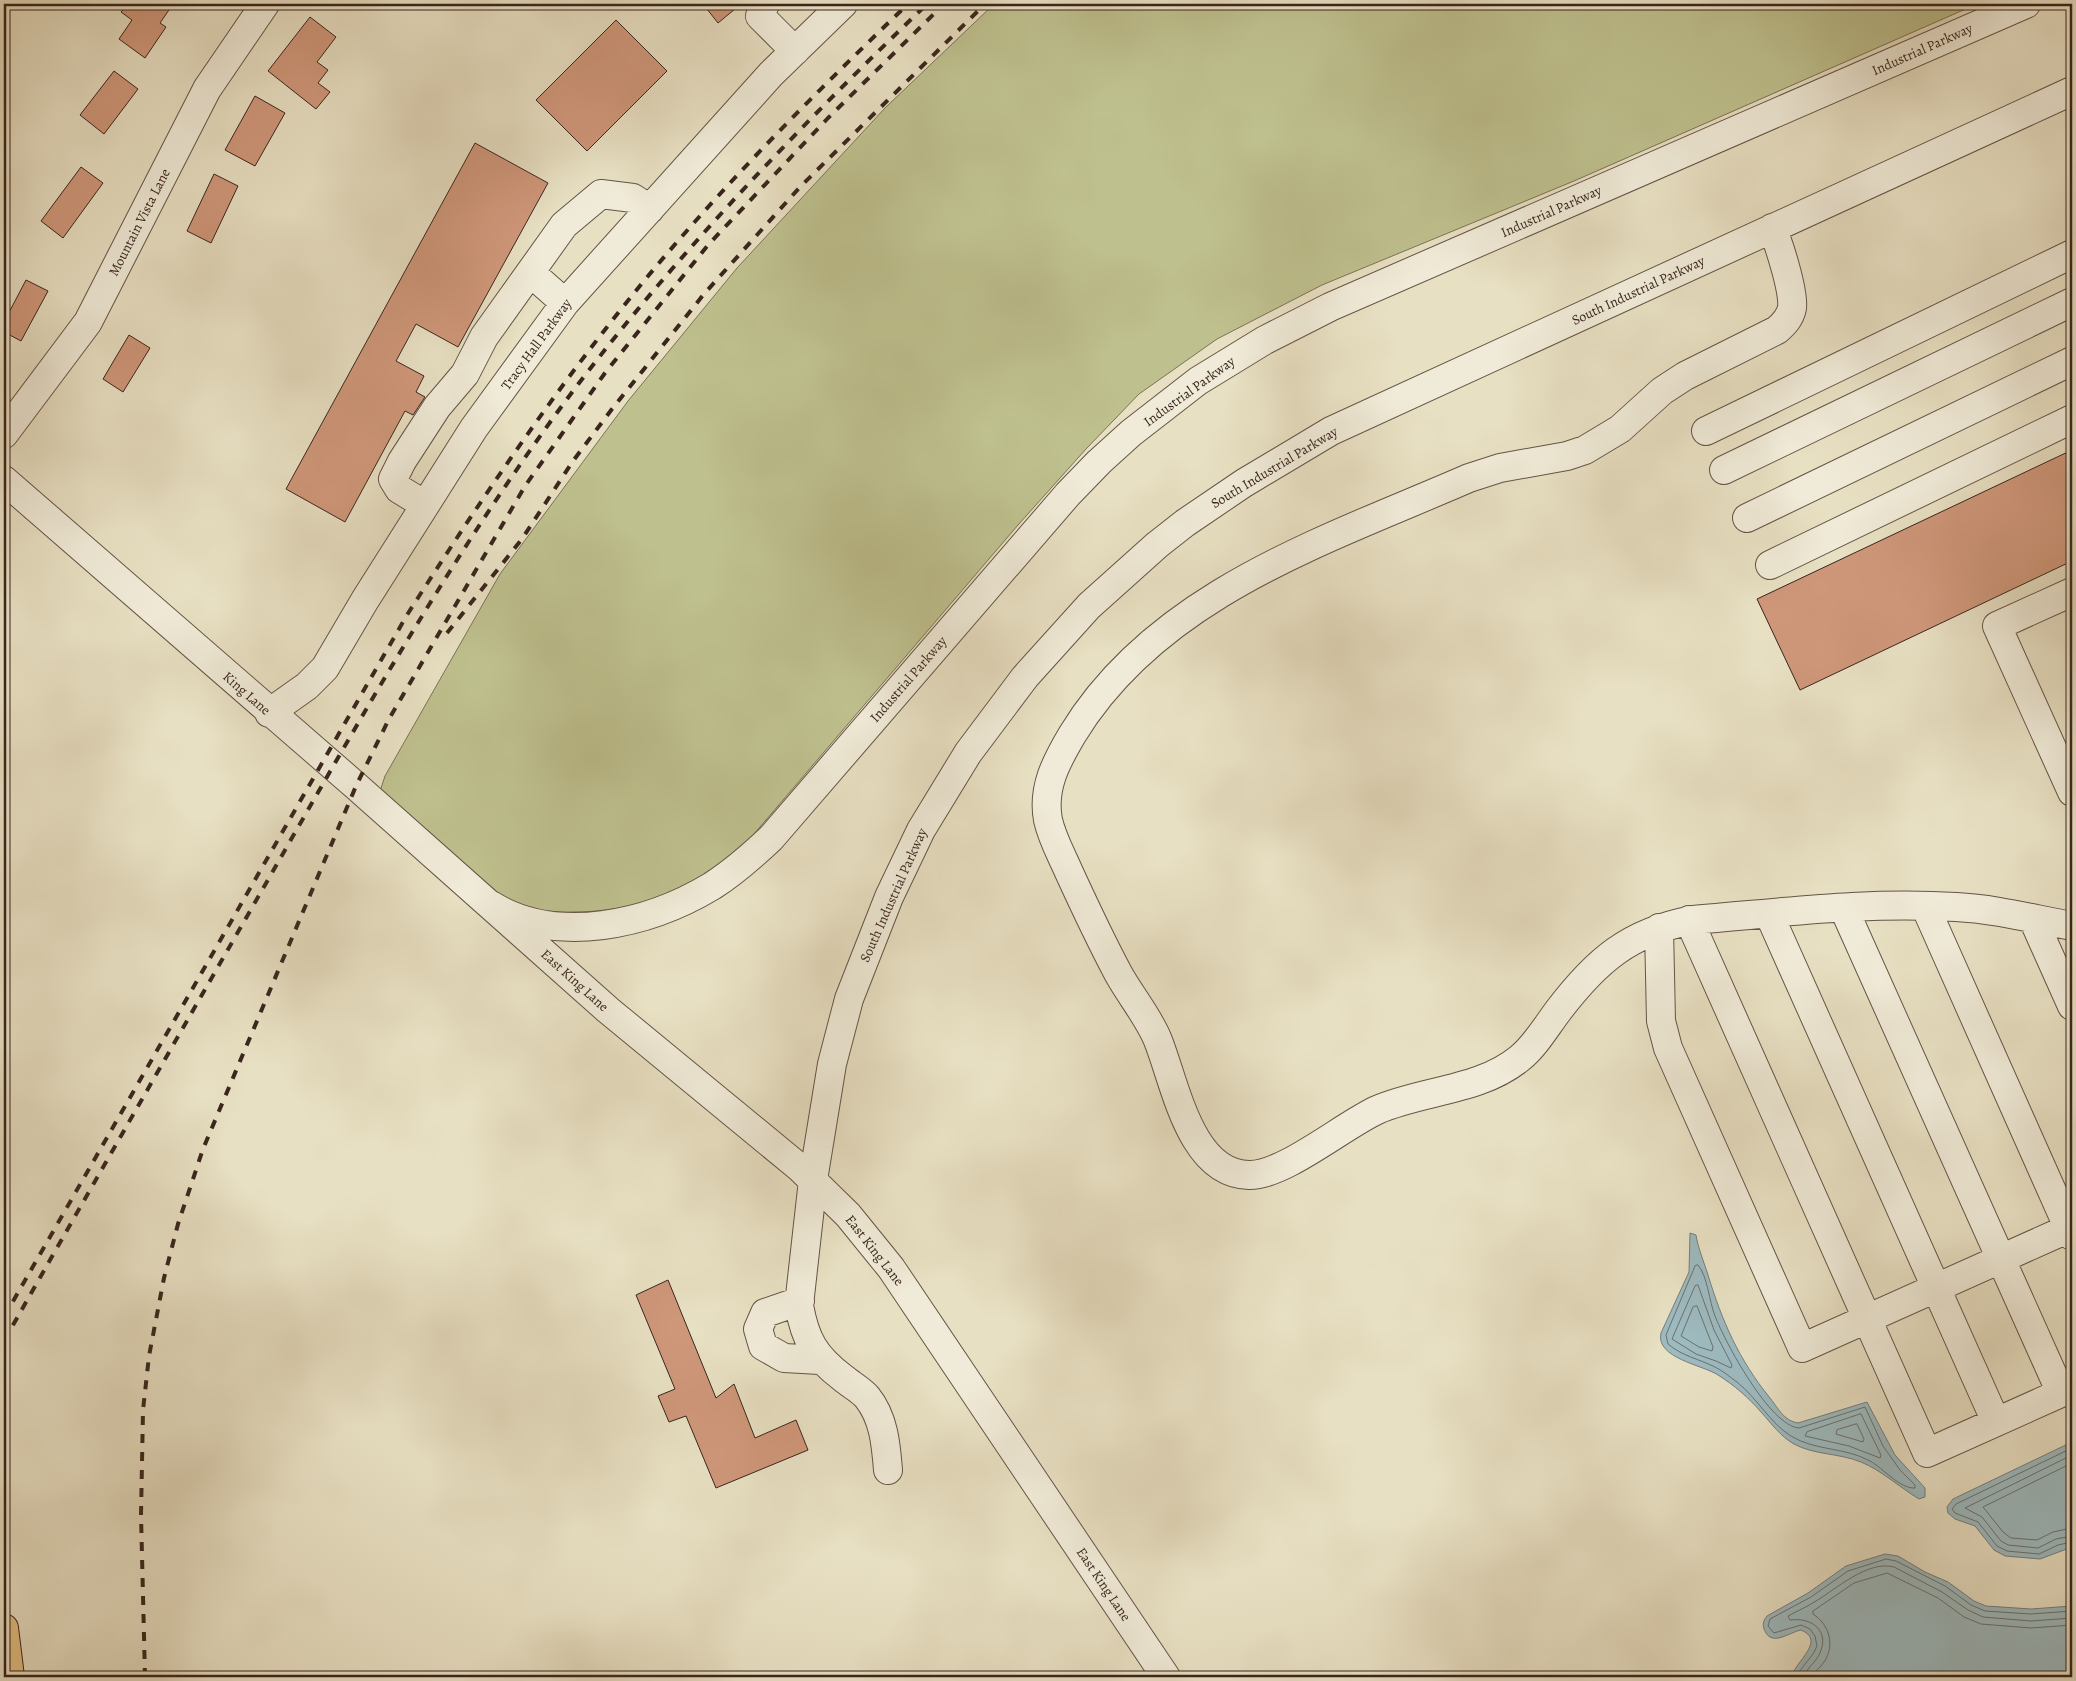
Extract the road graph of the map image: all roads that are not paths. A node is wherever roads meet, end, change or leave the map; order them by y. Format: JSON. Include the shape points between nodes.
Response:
{"nodes":[{"id":1,"x":265,"y":4,"type":"edge"},
{"id":2,"x":764,"y":4,"type":"edge"},
{"id":3,"x":843,"y":4,"type":"edge"},
{"id":4,"x":2026,"y":4,"type":"edge"},
{"id":5,"x":795,"y":51,"type":"junction"},
{"id":6,"x":2072,"y":91,"type":"edge"},
{"id":7,"x":650,"y":209,"type":"junction"},
{"id":8,"x":1772,"y":228,"type":"junction"},
{"id":9,"x":2072,"y":254,"type":"edge"},
{"id":10,"x":531,"y":273,"type":"junction"},
{"id":11,"x":565,"y":302,"type":"junction"},
{"id":12,"x":2072,"y":302,"type":"edge"},
{"id":13,"x":2072,"y":361,"type":"edge"},
{"id":14,"x":465,"y":374,"type":"junction"},
{"id":15,"x":496,"y":398,"type":"junction"},
{"id":16,"x":2072,"y":419,"type":"edge"},
{"id":17,"x":1706,"y":431,"type":"dead end"},
{"id":18,"x":4,"y":434,"type":"edge"},
{"id":19,"x":1724,"y":470,"type":"dead end"},
{"id":20,"x":4,"y":480,"type":"edge"},
{"id":21,"x":425,"y":505,"type":"junction"},
{"id":22,"x":1747,"y":518,"type":"dead end"},
{"id":23,"x":1770,"y":565,"type":"dead end"},
{"id":24,"x":2072,"y":592,"type":"edge"},
{"id":25,"x":269,"y":713,"type":"junction"},
{"id":26,"x":2072,"y":792,"type":"edge"},
{"id":27,"x":491,"y":905,"type":"junction"},
{"id":28,"x":1925,"y":906,"type":"junction"},
{"id":29,"x":1844,"y":909,"type":"junction"},
{"id":30,"x":1769,"y":914,"type":"junction"},
{"id":31,"x":2033,"y":919,"type":"junction"},
{"id":32,"x":1689,"y":920,"type":"junction"},
{"id":33,"x":2072,"y":926,"type":"edge"},
{"id":34,"x":1659,"y":928,"type":"junction"},
{"id":35,"x":2072,"y":1006,"type":"edge"},
{"id":36,"x":814,"y":1180,"type":"junction"},
{"id":37,"x":2071,"y":1230,"type":"edge"},
{"id":38,"x":2000,"y":1259,"type":"junction"},
{"id":39,"x":1936,"y":1288,"type":"junction"},
{"id":40,"x":800,"y":1301,"type":"junction"},
{"id":41,"x":1868,"y":1318,"type":"junction"},
{"id":42,"x":820,"y":1360,"type":"junction"},
{"id":43,"x":2066,"y":1391,"type":"edge"},
{"id":44,"x":1996,"y":1422,"type":"junction"},
{"id":45,"x":888,"y":1470,"type":"dead end"},
{"id":46,"x":4,"y":1628,"type":"edge"},
{"id":47,"x":10,"y":1677,"type":"edge"},
{"id":48,"x":1166,"y":1677,"type":"edge"}],
"edges":[{"from":1,"to":18,"type":"street","name":"Mountain Vista Lane","via":[[207,89],[88,322]]},
{"from":2,"to":5,"type":"street","via":[[760,16]]},
{"from":3,"to":5,"type":"street","name":"Tracy Hall Parkway"},
{"from":4,"to":27,"type":"street","name":"Industrial Parkway","via":[[1330,307],[1234,358],[1198,381],[1131,434],[1068,494],[771,838],[732,872],[704,890],[665,908],[599,924],[540,926],[514,918]]},
{"from":5,"to":7,"type":"street","name":"Tracy Hall Parkway"},
{"from":6,"to":8,"type":"street","name":"South Industrial Parkway"},
{"from":7,"to":10,"type":"street","via":[[633,198],[602,194],[564,225]]},
{"from":7,"to":11,"type":"street","name":"Tracy Hall Parkway"},
{"from":8,"to":34,"type":"street","via":[[1792,300],[1790,313],[1783,325],[1685,376],[1662,391],[1620,429],[1591,447],[1567,456],[1500,468],[1469,478],[1286,558],[1222,592],[1148,645],[1109,684],[1060,756],[1047,793],[1048,817],[1054,837],[1098,935],[1154,1031],[1186,1118],[1208,1156],[1239,1174],[1269,1172],[1375,1111],[1488,1077],[1510,1066],[1529,1050],[1577,986],[1603,960],[1634,939]]},
{"from":8,"to":36,"type":"street","name":"South Industrial Parkway","via":[[1331,431],[1185,523],[1089,606],[994,716],[944,791],[904,863],[861,965],[839,1034]]},
{"from":9,"to":17,"type":"street"},
{"from":10,"to":11,"type":"street"},
{"from":10,"to":14,"type":"street","via":[[484,337]]},
{"from":11,"to":15,"type":"street","name":"Tracy Hall Parkway"},
{"from":12,"to":19,"type":"street"},
{"from":13,"to":22,"type":"street"},
{"from":14,"to":15,"type":"street"},
{"from":14,"to":21,"type":"street","via":[[436,407],[393,479],[399,489]]},
{"from":15,"to":21,"type":"street","name":"Tracy Hall Parkway"},
{"from":16,"to":23,"type":"street"},
{"from":20,"to":25,"type":"street","name":"King Lane"},
{"from":21,"to":25,"type":"street","name":"Tracy Hall Parkway","via":[[325,668]]},
{"from":24,"to":26,"type":"street","via":[[1998,626]]},
{"from":25,"to":27,"type":"street","name":"King Lane"},
{"from":27,"to":36,"type":"street","name":"East King Lane","via":[[608,1010]]},
{"from":28,"to":29,"type":"street"},
{"from":28,"to":31,"type":"street","via":[[1983,909]]},
{"from":28,"to":37,"type":"street"},
{"from":29,"to":30,"type":"street"},
{"from":29,"to":38,"type":"street"},
{"from":30,"to":32,"type":"street"},
{"from":30,"to":39,"type":"street"},
{"from":31,"to":33,"type":"street"},
{"from":31,"to":35,"type":"street"},
{"from":32,"to":34,"type":"street"},
{"from":32,"to":41,"type":"street"},
{"from":34,"to":41,"type":"street","via":[[1661,1021],[1668,1048],[1802,1348]]},
{"from":36,"to":40,"type":"street","name":"South Industrial Parkway"},
{"from":36,"to":48,"type":"street","name":"East King Lane","via":[[848,1215],[891,1268]]},
{"from":37,"to":38,"type":"street"},
{"from":38,"to":39,"type":"street"},
{"from":38,"to":43,"type":"street"},
{"from":39,"to":41,"type":"street"},
{"from":39,"to":44,"type":"street"},
{"from":40,"to":42,"type":"street","name":"South Industrial Parkway","via":[[803,1328]]},
{"from":40,"to":42,"type":"street","via":[[765,1313],[758,1328],[763,1346],[784,1358]]},
{"from":41,"to":44,"type":"street","via":[[1927,1453]]},
{"from":42,"to":45,"type":"street","via":[[867,1397],[886,1439]]},
{"from":43,"to":44,"type":"street"},
{"from":46,"to":47,"type":"main road"}]}
